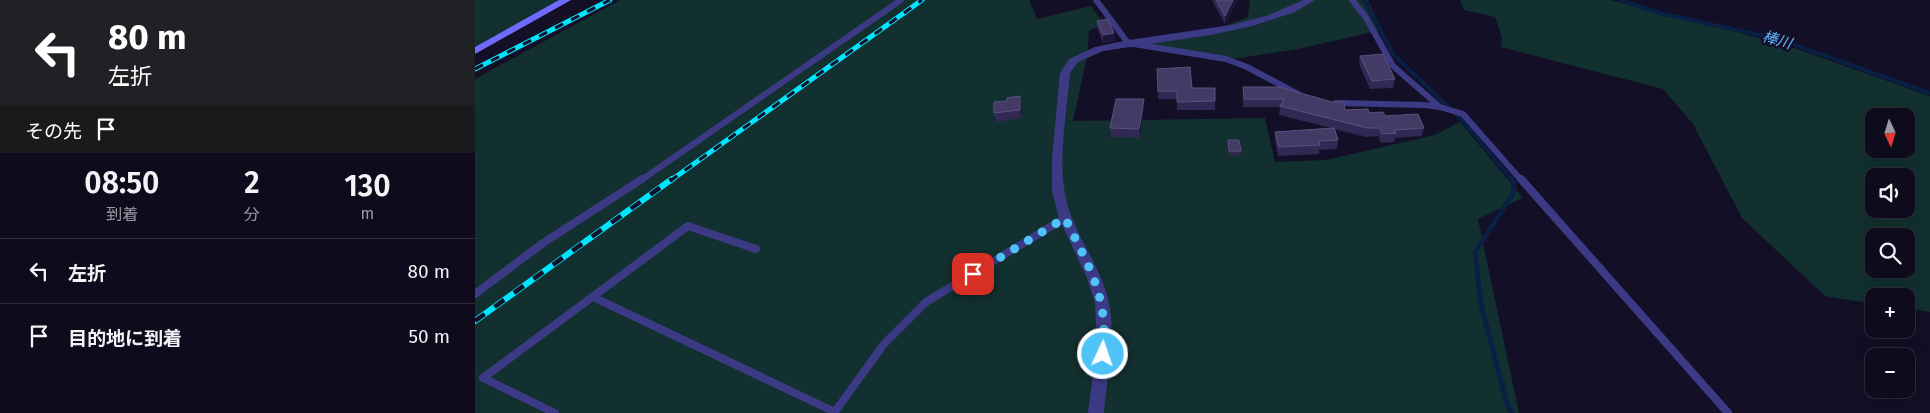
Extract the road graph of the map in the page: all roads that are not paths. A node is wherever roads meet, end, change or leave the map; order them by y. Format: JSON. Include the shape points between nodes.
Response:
{"nodes":[{"id":1,"x":566,"y":0,"type":"edge"},
{"id":2,"x":901,"y":0,"type":"edge"},
{"id":3,"x":1096,"y":0,"type":"edge"},
{"id":4,"x":1310,"y":0,"type":"edge"},
{"id":5,"x":1352,"y":0,"type":"edge"},
{"id":6,"x":1128,"y":43,"type":"junction"},
{"id":7,"x":475,"y":51,"type":"edge"},
{"id":8,"x":1303,"y":97,"type":"edge"},
{"id":9,"x":1328,"y":102,"type":"edge"},
{"id":10,"x":1440,"y":106,"type":"junction"},
{"id":11,"x":1065,"y":218,"type":"junction"},
{"id":12,"x":755,"y":249,"type":"dead end"},
{"id":13,"x":475,"y":294,"type":"edge"},
{"id":14,"x":593,"y":297,"type":"junction"},
{"id":15,"x":834,"y":412,"type":"edge"},
{"id":16,"x":555,"y":413,"type":"edge"},
{"id":17,"x":1096,"y":413,"type":"edge"},
{"id":18,"x":1728,"y":413,"type":"edge"}],
"edges":[{"from":1,"to":7,"type":"main road"},
{"from":2,"to":13,"type":"lane","via":[[673,159],[543,243]]},
{"from":3,"to":6,"type":"lane"},
{"from":4,"to":6,"type":"street","via":[[1281,15],[1252,23]]},
{"from":5,"to":10,"type":"lane","via":[[1365,16],[1393,66]]},
{"from":6,"to":8,"type":"lane","via":[[1226,59],[1247,66]]},
{"from":6,"to":11,"type":"street","via":[[1073,60],[1065,72],[1057,177]]},
{"from":9,"to":10,"type":"lane"},
{"from":10,"to":18,"type":"lane","via":[[1463,114]]},
{"from":11,"to":15,"type":"lane","via":[[926,302],[884,344]]},
{"from":11,"to":17,"type":"street","via":[[1093,273],[1102,304],[1105,336]]},
{"from":12,"to":14,"type":"lane","via":[[688,226]]},
{"from":14,"to":15,"type":"lane"},
{"from":14,"to":16,"type":"lane","via":[[483,378]]}]}
